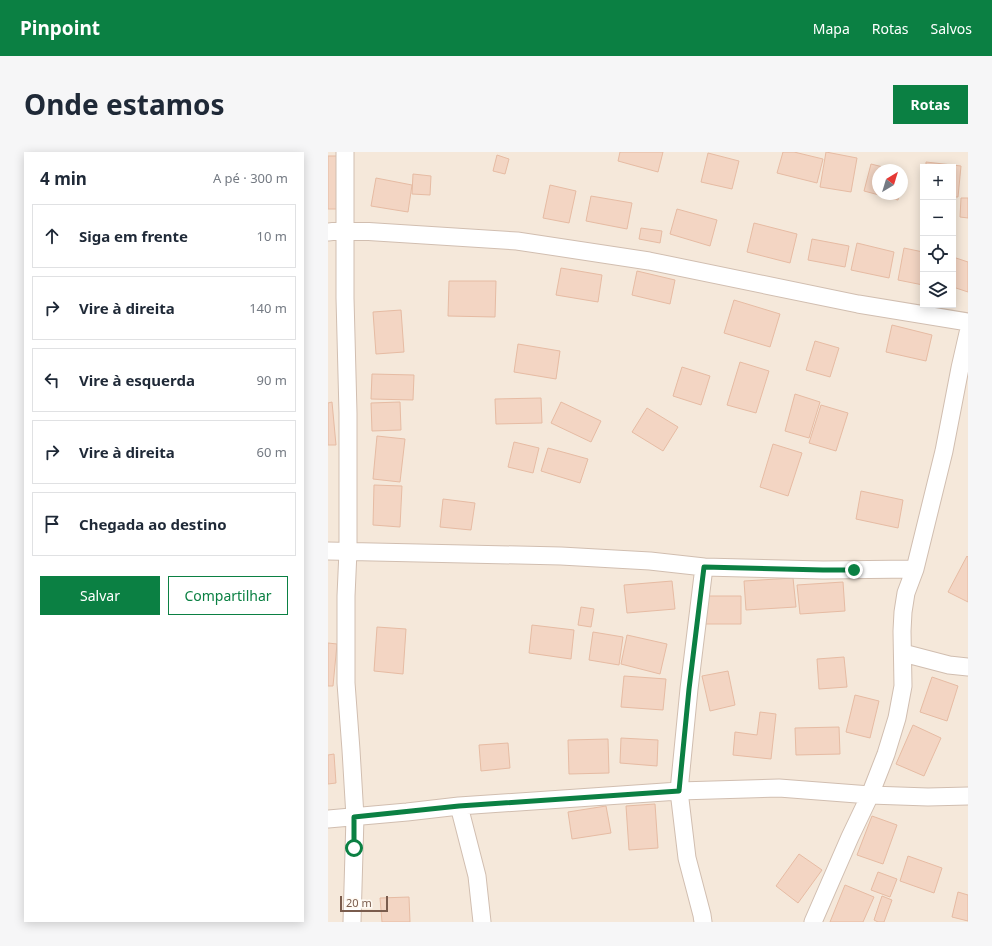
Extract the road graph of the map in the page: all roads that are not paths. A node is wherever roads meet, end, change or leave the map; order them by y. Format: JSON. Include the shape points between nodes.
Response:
{"nodes":[{"id":1,"x":345,"y":152,"type":"edge"},
{"id":2,"x":345,"y":230,"type":"junction"},
{"id":3,"x":328,"y":232,"type":"edge"},
{"id":4,"x":968,"y":322,"type":"edge"},
{"id":5,"x":968,"y":333,"type":"edge"},
{"id":6,"x":328,"y":551,"type":"edge"},
{"id":7,"x":348,"y":551,"type":"junction"},
{"id":8,"x":704,"y":567,"type":"junction"},
{"id":9,"x":915,"y":569,"type":"junction"},
{"id":10,"x":902,"y":653,"type":"junction"},
{"id":11,"x":968,"y":667,"type":"edge"},
{"id":12,"x":679,"y":791,"type":"junction"},
{"id":13,"x":870,"y":794,"type":"junction"},
{"id":14,"x":968,"y":796,"type":"edge"},
{"id":15,"x":459,"y":806,"type":"junction"},
{"id":16,"x":354,"y":817,"type":"junction"},
{"id":17,"x":328,"y":819,"type":"edge"},
{"id":18,"x":352,"y":922,"type":"edge"},
{"id":19,"x":482,"y":922,"type":"edge"},
{"id":20,"x":703,"y":922,"type":"edge"},
{"id":21,"x":813,"y":922,"type":"edge"}],
"edges":[{"from":1,"to":2,"type":"street"},
{"from":2,"to":3,"type":"street"},
{"from":2,"to":4,"type":"street","via":[[524,242],[649,261],[858,304]]},
{"from":2,"to":7,"type":"street"},
{"from":5,"to":9,"type":"street","via":[[944,451]]},
{"from":6,"to":7,"type":"street"},
{"from":7,"to":8,"type":"street","via":[[561,556]]},
{"from":7,"to":16,"type":"street","via":[[346,683]]},
{"from":8,"to":9,"type":"street"},
{"from":8,"to":12,"type":"street"},
{"from":9,"to":10,"type":"street","via":[[906,593]]},
{"from":10,"to":11,"type":"street"},
{"from":10,"to":13,"type":"street","via":[[902,686],[897,718]]},
{"from":12,"to":13,"type":"street","via":[[779,788]]},
{"from":12,"to":15,"type":"street"},
{"from":12,"to":20,"type":"street","via":[[687,858]]},
{"from":13,"to":14,"type":"street"},
{"from":13,"to":21,"type":"street"},
{"from":15,"to":16,"type":"street"},
{"from":15,"to":19,"type":"street","via":[[477,876]]},
{"from":16,"to":17,"type":"street"},
{"from":16,"to":18,"type":"street"}]}
